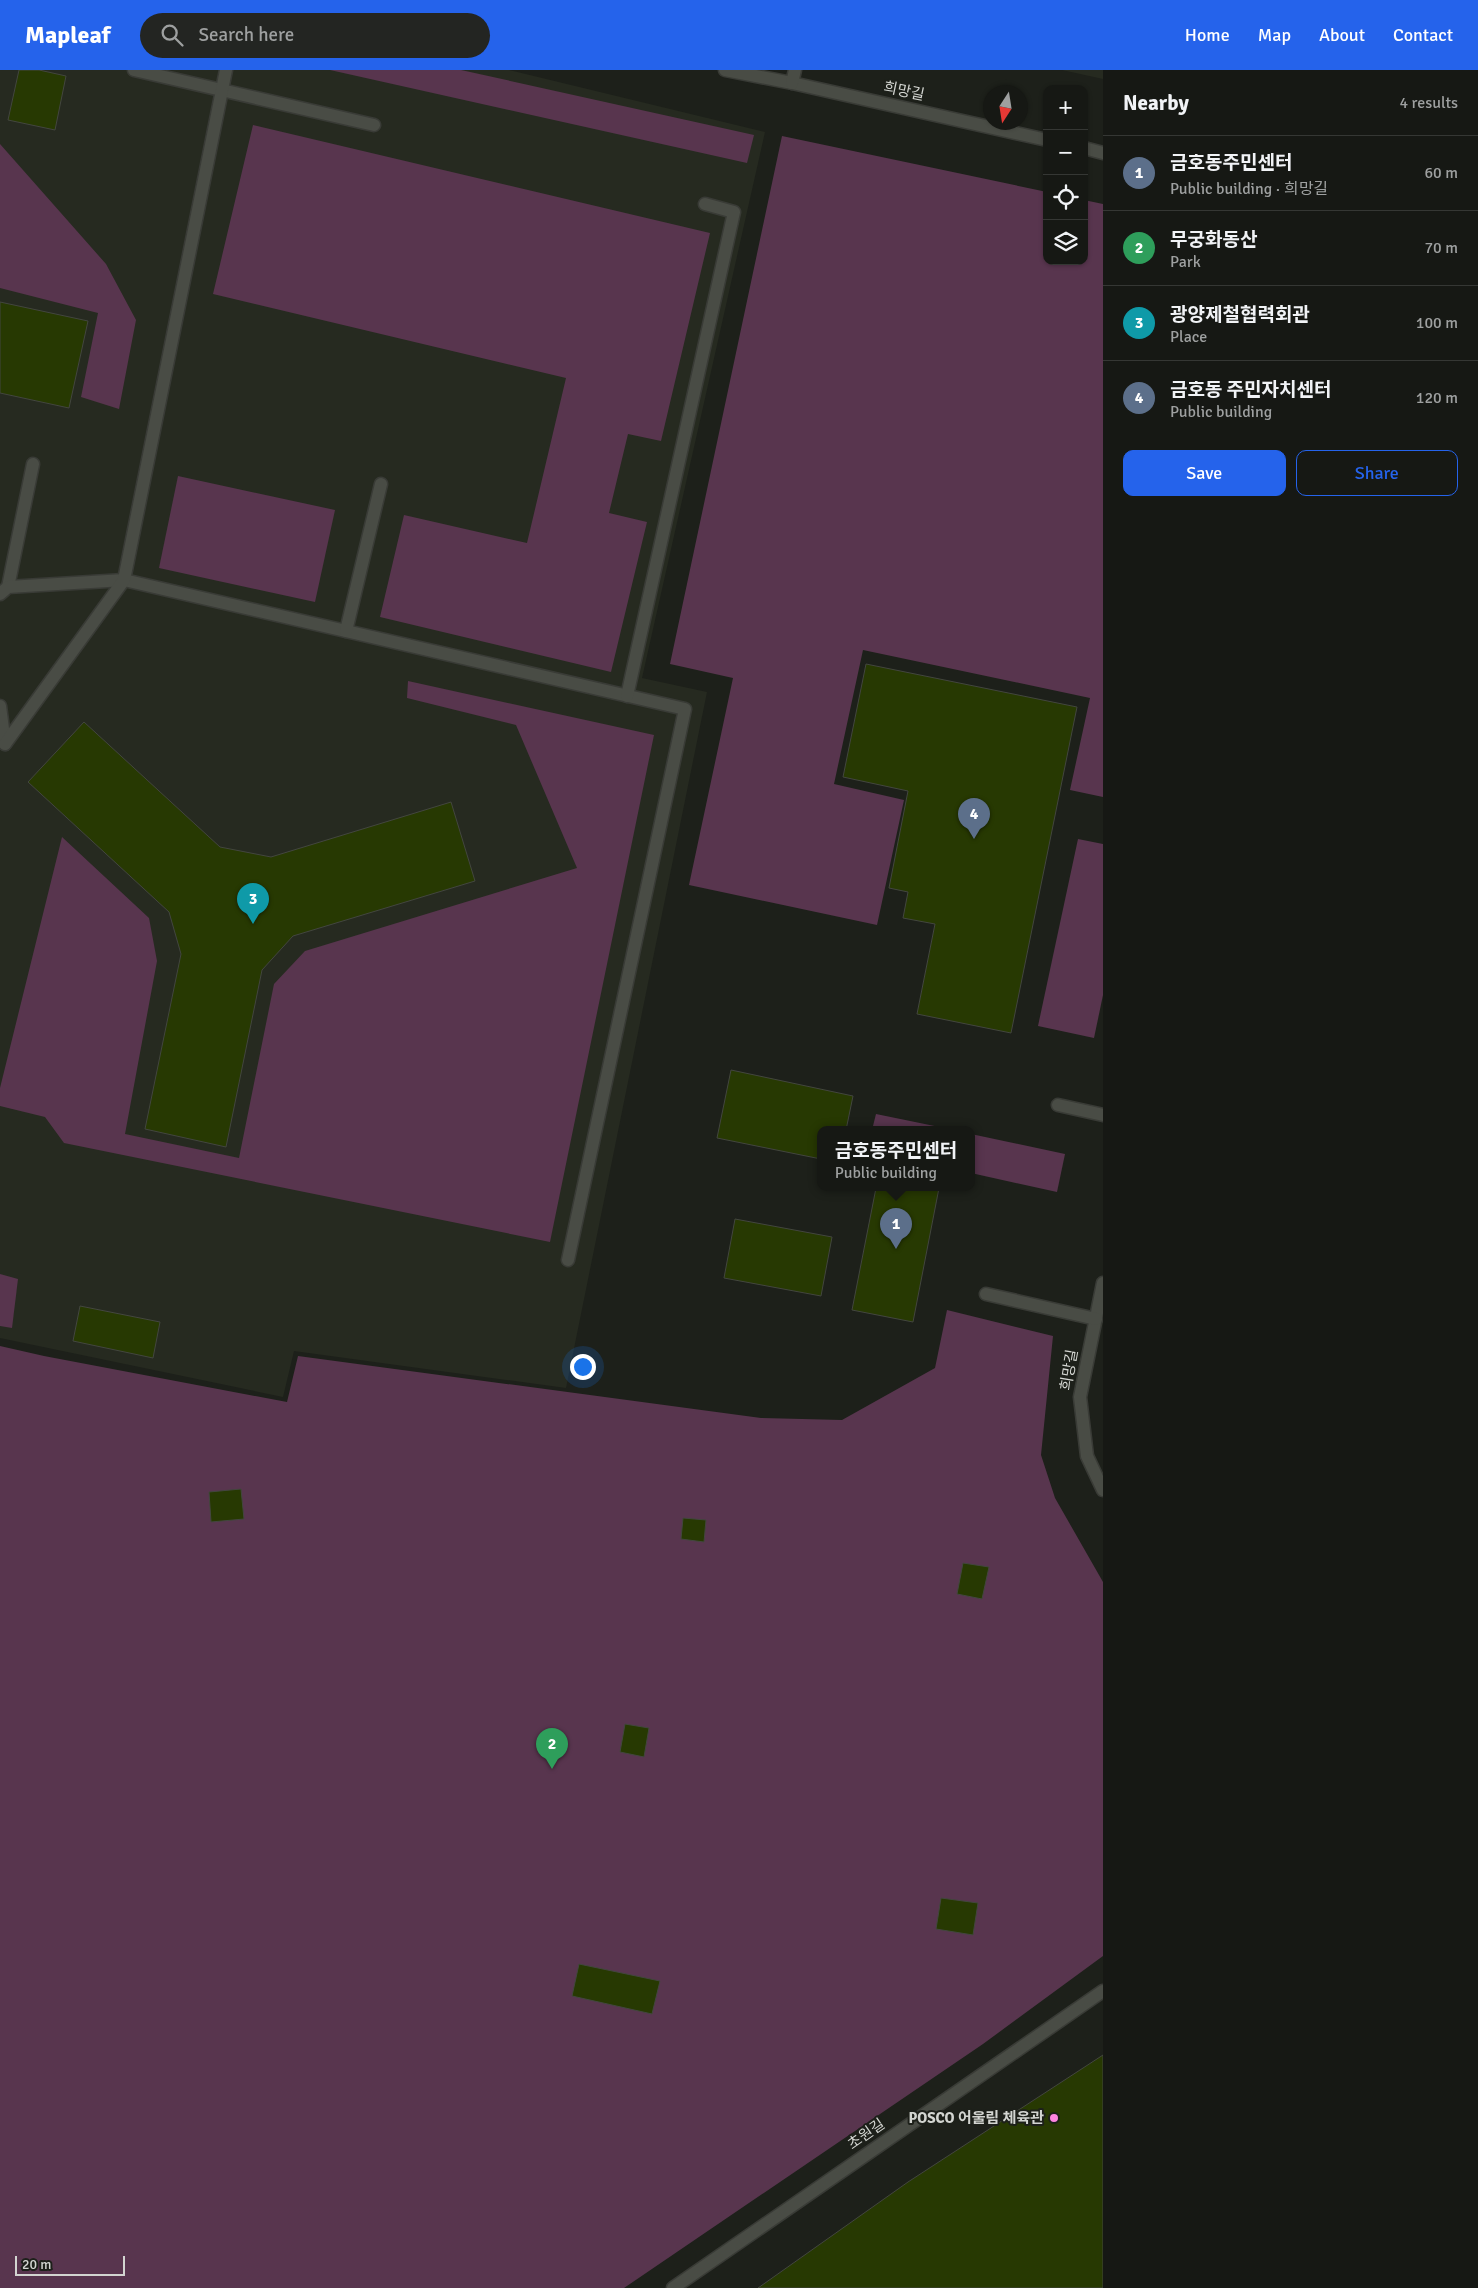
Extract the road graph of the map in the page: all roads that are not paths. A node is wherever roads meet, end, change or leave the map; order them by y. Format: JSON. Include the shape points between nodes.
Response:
{"nodes":[{"id":1,"x":134,"y":70,"type":"edge"},
{"id":2,"x":226,"y":70,"type":"edge"},
{"id":3,"x":725,"y":70,"type":"edge"},
{"id":4,"x":795,"y":70,"type":"edge"},
{"id":5,"x":792,"y":83,"type":"junction"},
{"id":6,"x":222,"y":91,"type":"junction"},
{"id":7,"x":374,"y":125,"type":"dead end"},
{"id":8,"x":1043,"y":139,"type":"edge"},
{"id":9,"x":1088,"y":149,"type":"edge"},
{"id":10,"x":1103,"y":153,"type":"edge"},
{"id":11,"x":705,"y":204,"type":"dead end"},
{"id":12,"x":34,"y":464,"type":"dead end"},
{"id":13,"x":381,"y":484,"type":"dead end"},
{"id":14,"x":124,"y":580,"type":"junction"},
{"id":15,"x":4,"y":591,"type":"edge"},
{"id":16,"x":346,"y":631,"type":"junction"},
{"id":17,"x":627,"y":696,"type":"junction"},
{"id":18,"x":0,"y":706,"type":"edge"},
{"id":19,"x":1058,"y":1105,"type":"dead end"},
{"id":20,"x":1103,"y":1115,"type":"edge"},
{"id":21,"x":568,"y":1260,"type":"dead end"},
{"id":22,"x":1103,"y":1283,"type":"edge"},
{"id":23,"x":986,"y":1294,"type":"dead end"},
{"id":24,"x":1096,"y":1319,"type":"junction"},
{"id":25,"x":1103,"y":1490,"type":"edge"},
{"id":26,"x":1103,"y":1991,"type":"edge"},
{"id":27,"x":673,"y":2288,"type":"edge"}],
"edges":[{"from":1,"to":6,"type":"street"},
{"from":2,"to":6,"type":"street"},
{"from":3,"to":5,"type":"street","name":"희망길"},
{"from":4,"to":5,"type":"street"},
{"from":5,"to":8,"type":"street","name":"희망길"},
{"from":6,"to":7,"type":"street"},
{"from":6,"to":14,"type":"street"},
{"from":9,"to":10,"type":"street"},
{"from":11,"to":17,"type":"street","via":[[734,212]]},
{"from":12,"to":15,"type":"street"},
{"from":13,"to":16,"type":"street"},
{"from":14,"to":15,"type":"street"},
{"from":14,"to":16,"type":"street"},
{"from":14,"to":18,"type":"street","via":[[5,744]]},
{"from":16,"to":17,"type":"street"},
{"from":17,"to":21,"type":"street","via":[[685,709]]},
{"from":19,"to":20,"type":"street"},
{"from":22,"to":24,"type":"street","name":"희망길"},
{"from":23,"to":24,"type":"street"},
{"from":24,"to":25,"type":"street","name":"희망길","via":[[1080,1397],[1087,1456]]},
{"from":26,"to":27,"type":"street","name":"초원길"}]}
